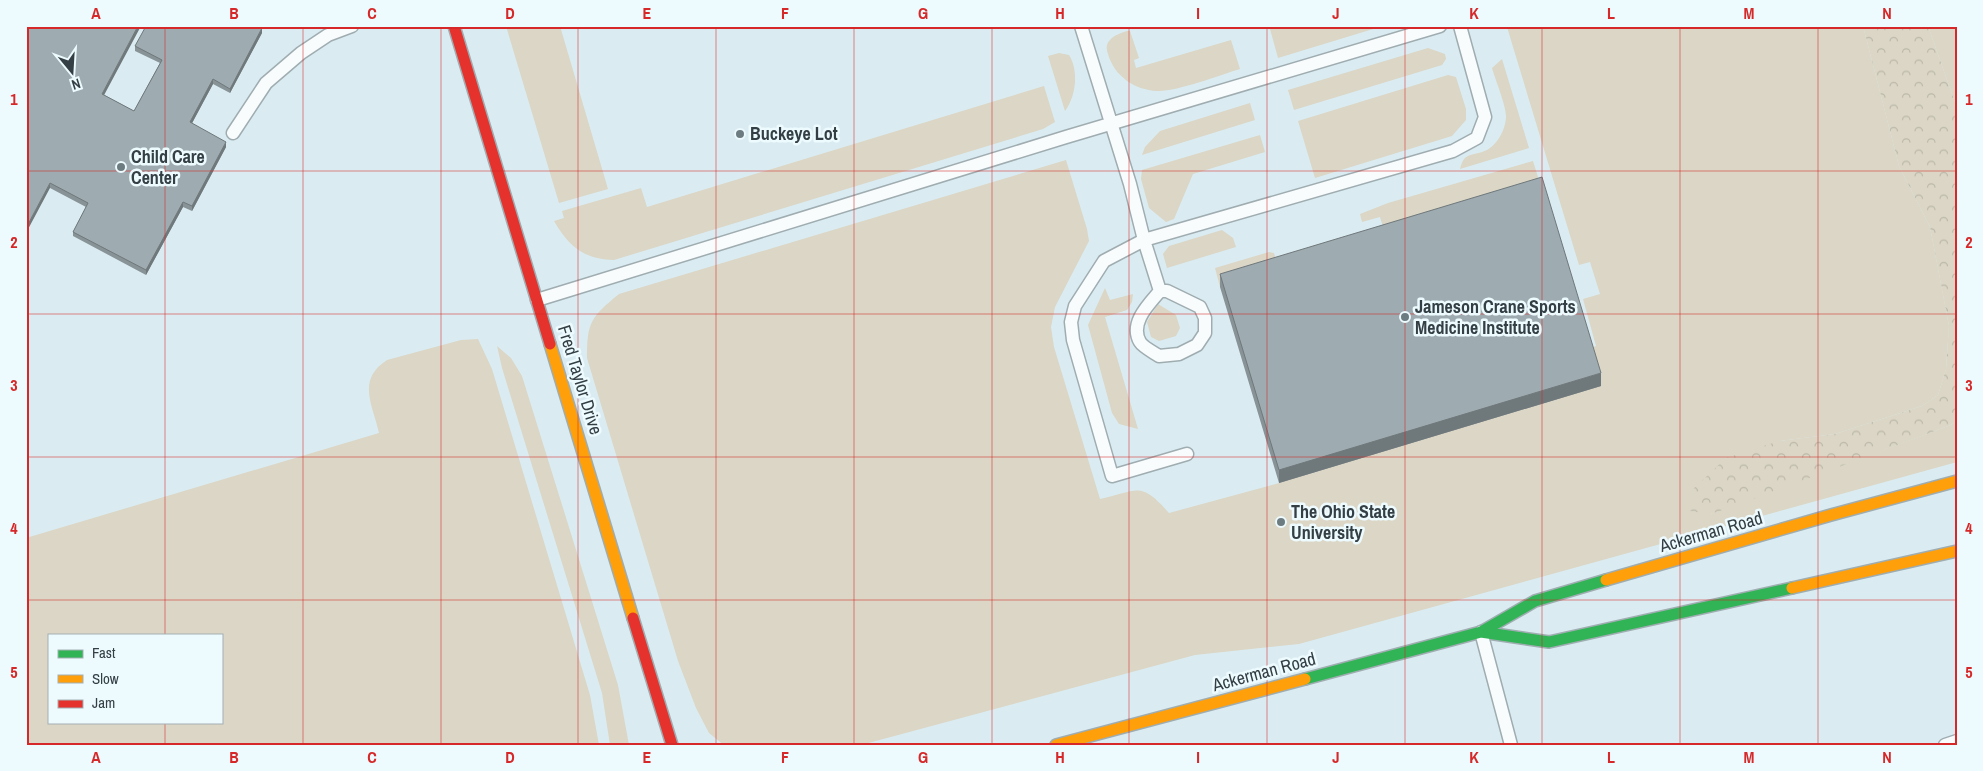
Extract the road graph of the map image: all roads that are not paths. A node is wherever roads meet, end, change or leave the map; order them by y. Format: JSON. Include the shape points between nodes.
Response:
{"nodes":[{"id":1,"x":352,"y":26,"type":"edge"},
{"id":2,"x":454,"y":26,"type":"edge"},
{"id":3,"x":1081,"y":26,"type":"edge"},
{"id":4,"x":1440,"y":26,"type":"edge"},
{"id":5,"x":1460,"y":26,"type":"edge"},
{"id":6,"x":1110,"y":124,"type":"junction"},
{"id":7,"x":232,"y":133,"type":"dead end"},
{"id":8,"x":1144,"y":240,"type":"junction"},
{"id":9,"x":1160,"y":291,"type":"junction"},
{"id":10,"x":537,"y":300,"type":"junction"},
{"id":11,"x":1187,"y":454,"type":"dead end"},
{"id":12,"x":1957,"y":481,"type":"edge"},
{"id":13,"x":1957,"y":551,"type":"edge"},
{"id":14,"x":1482,"y":632,"type":"junction"},
{"id":15,"x":1957,"y":742,"type":"edge"},
{"id":16,"x":672,"y":745,"type":"edge"},
{"id":17,"x":1056,"y":745,"type":"edge"},
{"id":18,"x":1511,"y":745,"type":"edge"},
{"id":19,"x":1946,"y":745,"type":"edge"}],
"edges":[{"from":1,"to":7,"type":"lane","via":[[328,35],[266,83]]},
{"from":2,"to":10,"type":"main road","name":"Fred Taylor Drive"},
{"from":3,"to":6,"type":"lane"},
{"from":4,"to":6,"type":"lane"},
{"from":5,"to":8,"type":"lane","via":[[1485,116],[1477,138],[1453,151]]},
{"from":6,"to":8,"type":"lane"},
{"from":6,"to":10,"type":"lane"},
{"from":8,"to":9,"type":"lane"},
{"from":8,"to":11,"type":"lane","via":[[1104,261],[1075,306],[1071,322],[1072,340],[1112,476]]},
{"from":9,"to":9,"type":"lane","via":[[1143,310],[1136,328],[1140,343],[1159,356],[1179,354],[1197,346],[1205,333],[1205,318],[1200,307],[1167,290]]},
{"from":10,"to":16,"type":"main road","name":"Fred Taylor Drive"},
{"from":12,"to":14,"type":"main road","name":"Ackerman Road","via":[[1535,601]]},
{"from":13,"to":14,"type":"main road","name":"Ackerman Road","via":[[1549,642]]},
{"from":14,"to":17,"type":"main road","name":"Ackerman Road"},
{"from":14,"to":18,"type":"lane"},
{"from":15,"to":19,"type":"lane"}]}
